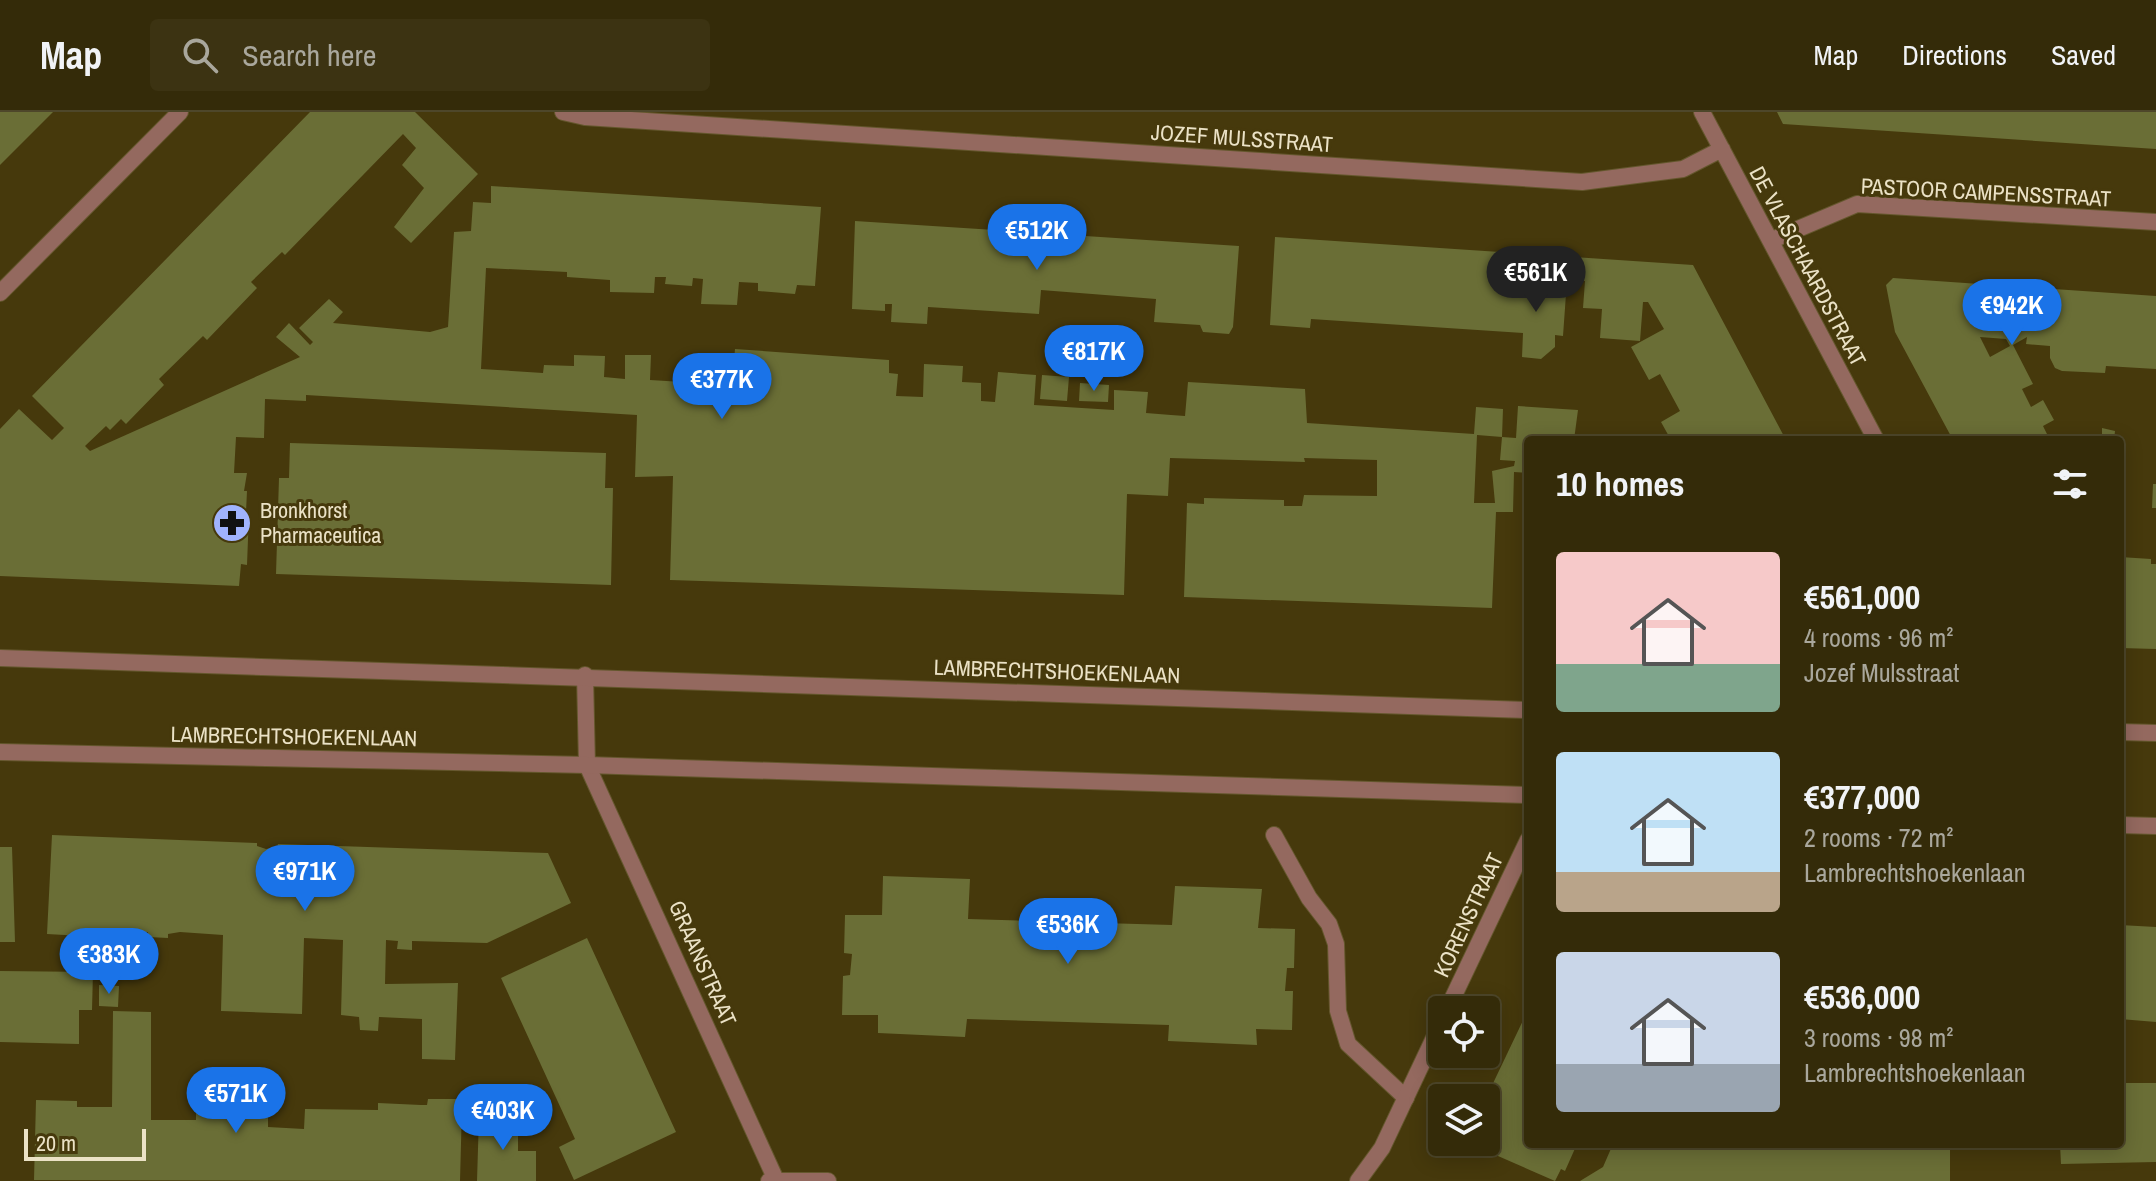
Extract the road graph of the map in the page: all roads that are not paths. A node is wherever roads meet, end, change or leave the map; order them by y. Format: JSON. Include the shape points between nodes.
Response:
{"nodes":[{"id":1,"x":180,"y":112,"type":"edge"},
{"id":2,"x":563,"y":112,"type":"edge"},
{"id":3,"x":1702,"y":112,"type":"edge"},
{"id":4,"x":1722,"y":149,"type":"junction"},
{"id":5,"x":2156,"y":222,"type":"edge"},
{"id":6,"x":1772,"y":240,"type":"junction"},
{"id":7,"x":0,"y":293,"type":"edge"},
{"id":8,"x":1874,"y":436,"type":"edge"},
{"id":9,"x":0,"y":658,"type":"edge"},
{"id":10,"x":585,"y":675,"type":"junction"},
{"id":11,"x":1524,"y":710,"type":"edge"},
{"id":12,"x":2124,"y":732,"type":"edge"},
{"id":13,"x":2156,"y":733,"type":"edge"},
{"id":14,"x":0,"y":752,"type":"edge"},
{"id":15,"x":587,"y":765,"type":"junction"},
{"id":16,"x":1524,"y":795,"type":"edge"},
{"id":17,"x":2124,"y":825,"type":"edge"},
{"id":18,"x":2156,"y":826,"type":"edge"},
{"id":19,"x":1274,"y":835,"type":"dead end"},
{"id":20,"x":1524,"y":848,"type":"edge"},
{"id":21,"x":1454,"y":996,"type":"edge"},
{"id":22,"x":1428,"y":1051,"type":"edge"},
{"id":23,"x":1406,"y":1098,"type":"junction"},
{"id":24,"x":772,"y":1180,"type":"edge"},
{"id":25,"x":828,"y":1181,"type":"edge"},
{"id":26,"x":1358,"y":1181,"type":"edge"}],
"edges":[{"from":1,"to":7,"type":"street"},
{"from":2,"to":4,"type":"street","name":"JOZEF MULSSTRAAT","via":[[802,134],[1582,182],[1683,169]]},
{"from":3,"to":4,"type":"street","name":"DE VLASCHAARDSTRAAT"},
{"from":4,"to":6,"type":"street","name":"DE VLASCHAARDSTRAAT"},
{"from":5,"to":6,"type":"street","name":"PASTOOR CAMPENSSTRAAT","via":[[1857,204]]},
{"from":6,"to":8,"type":"street","name":"DE VLASCHAARDSTRAAT"},
{"from":9,"to":10,"type":"street","name":"LAMBRECHTSHOEKENLAAN"},
{"from":10,"to":11,"type":"street","name":"LAMBRECHTSHOEKENLAAN"},
{"from":10,"to":15,"type":"street"},
{"from":12,"to":13,"type":"street"},
{"from":14,"to":15,"type":"street","name":"LAMBRECHTSHOEKENLAAN"},
{"from":15,"to":16,"type":"street","name":"LAMBRECHTSHOEKENLAAN"},
{"from":15,"to":24,"type":"street","name":"GRAANSTRAAT"},
{"from":17,"to":18,"type":"street"},
{"from":19,"to":23,"type":"street","via":[[1329,924],[1336,944],[1338,1011],[1348,1044]]},
{"from":20,"to":21,"type":"street","name":"KORENSTRAAT"},
{"from":22,"to":23,"type":"street"},
{"from":23,"to":26,"type":"street","via":[[1382,1148]]},
{"from":24,"to":25,"type":"street"}]}
